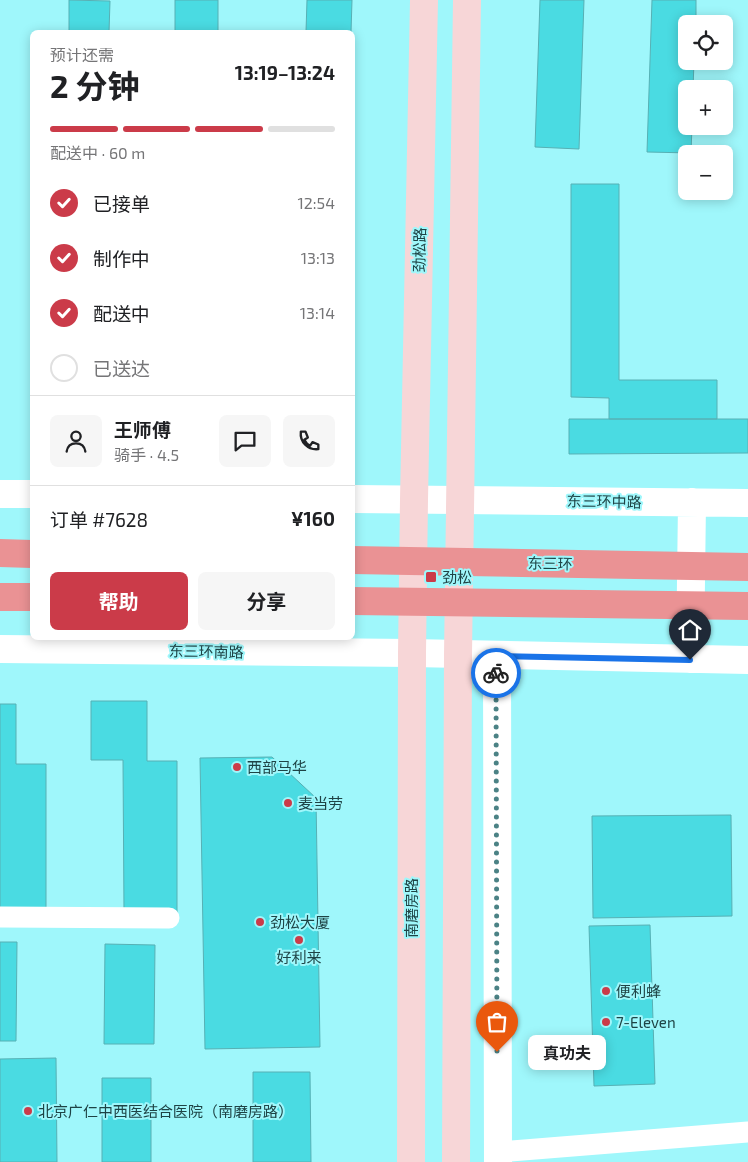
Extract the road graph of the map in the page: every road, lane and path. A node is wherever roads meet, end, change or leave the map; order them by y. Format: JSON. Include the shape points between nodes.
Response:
{"nodes":[{"id":1,"x":424,"y":0,"type":"edge"},
{"id":2,"x":467,"y":0,"type":"edge"},
{"id":3,"x":0,"y":494,"type":"edge"},
{"id":4,"x":30,"y":494,"type":"edge"},
{"id":5,"x":355,"y":499,"type":"edge"},
{"id":6,"x":414,"y":500,"type":"junction"},
{"id":7,"x":460,"y":500,"type":"junction"},
{"id":8,"x":692,"y":502,"type":"junction"},
{"id":9,"x":748,"y":503,"type":"edge"},
{"id":10,"x":0,"y":553,"type":"edge"},
{"id":11,"x":30,"y":554,"type":"edge"},
{"id":12,"x":355,"y":560,"type":"edge"},
{"id":13,"x":748,"y":567,"type":"edge"},
{"id":14,"x":0,"y":597,"type":"edge"},
{"id":15,"x":30,"y":597,"type":"edge"},
{"id":16,"x":355,"y":602,"type":"edge"},
{"id":17,"x":748,"y":606,"type":"edge"},
{"id":18,"x":182,"y":644,"type":"edge"},
{"id":19,"x":0,"y":649,"type":"edge"},
{"id":20,"x":412,"y":653,"type":"junction"},
{"id":21,"x":458,"y":655,"type":"junction"},
{"id":22,"x":496,"y":656,"type":"junction"},
{"id":23,"x":690,"y":660,"type":"junction"},
{"id":24,"x":748,"y":660,"type":"edge"},
{"id":25,"x":0,"y":917,"type":"edge"},
{"id":26,"x":169,"y":918,"type":"dead end"},
{"id":27,"x":748,"y":1132,"type":"edge"},
{"id":28,"x":498,"y":1157,"type":"edge"},
{"id":29,"x":411,"y":1162,"type":"edge"},
{"id":30,"x":456,"y":1162,"type":"edge"}],
"edges":[{"from":1,"to":6,"type":"main road","name":"劲松路"},
{"from":2,"to":7,"type":"main road"},
{"from":3,"to":4,"type":"street"},
{"from":5,"to":6,"type":"street"},
{"from":6,"to":7,"type":"street","name":"东三环中路"},
{"from":6,"to":20,"type":"main road","name":"劲松路"},
{"from":7,"to":8,"type":"street","name":"东三环中路"},
{"from":7,"to":21,"type":"main road"},
{"from":8,"to":9,"type":"street","name":"东三环中路"},
{"from":8,"to":23,"type":"street"},
{"from":10,"to":11,"type":"highway"},
{"from":12,"to":13,"type":"highway","name":"东三环"},
{"from":14,"to":15,"type":"highway"},
{"from":16,"to":17,"type":"highway"},
{"from":18,"to":19,"type":"street","name":"东三环南路"},
{"from":18,"to":20,"type":"street","name":"东三环南路"},
{"from":20,"to":21,"type":"street","name":"东三环南路"},
{"from":20,"to":29,"type":"main road","name":"南磨房路"},
{"from":21,"to":22,"type":"street"},
{"from":21,"to":30,"type":"main road"},
{"from":22,"to":23,"type":"street"},
{"from":22,"to":28,"type":"street"},
{"from":23,"to":24,"type":"street"},
{"from":25,"to":26,"type":"street"},
{"from":27,"to":28,"type":"street"}]}
